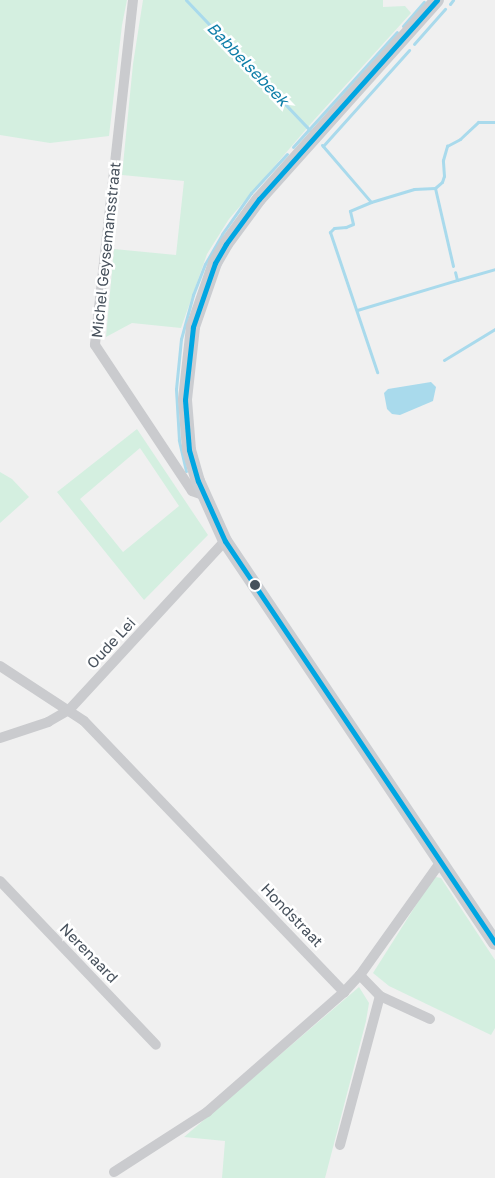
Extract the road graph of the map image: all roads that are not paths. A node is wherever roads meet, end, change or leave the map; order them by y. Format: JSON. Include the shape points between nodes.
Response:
{"nodes":[{"id":1,"x":133,"y":0,"type":"edge"},
{"id":2,"x":437,"y":0,"type":"edge"},
{"id":3,"x":202,"y":495,"type":"junction"},
{"id":4,"x":225,"y":541,"type":"junction"},
{"id":5,"x":0,"y":666,"type":"edge"},
{"id":6,"x":69,"y":710,"type":"junction"},
{"id":7,"x":0,"y":738,"type":"edge"},
{"id":8,"x":440,"y":863,"type":"junction"},
{"id":9,"x":0,"y":881,"type":"edge"},
{"id":10,"x":495,"y":942,"type":"edge"},
{"id":11,"x":360,"y":975,"type":"junction"},
{"id":12,"x":344,"y":992,"type":"junction"},
{"id":13,"x":380,"y":996,"type":"junction"},
{"id":14,"x":430,"y":1019,"type":"dead end"},
{"id":15,"x":156,"y":1045,"type":"dead end"},
{"id":16,"x":340,"y":1145,"type":"dead end"},
{"id":17,"x":114,"y":1172,"type":"dead end"}],
"edges":[{"from":1,"to":3,"type":"street","name":"Michel Geysemansstraat","via":[[95,345],[192,492]]},
{"from":2,"to":3,"type":"street","name":"Michel Geysemansstraat","via":[[259,199],[215,263],[193,326],[185,400],[190,450]]},
{"from":3,"to":4,"type":"street","name":"Michel Geysemansstraat"},
{"from":4,"to":6,"type":"street","name":"Oude Lei"},
{"from":4,"to":8,"type":"street","name":"Michel Geysemansstraat"},
{"from":5,"to":6,"type":"street","name":"Hondstraat"},
{"from":6,"to":7,"type":"street","name":"Oude Lei","via":[[48,722]]},
{"from":6,"to":12,"type":"street","name":"Hondstraat","via":[[84,721]]},
{"from":8,"to":10,"type":"street","name":"Michel Geysemansstraat"},
{"from":8,"to":11,"type":"street"},
{"from":9,"to":15,"type":"street","name":"Nerenaard"},
{"from":11,"to":12,"type":"street"},
{"from":11,"to":13,"type":"street"},
{"from":12,"to":17,"type":"street","via":[[207,1112]]},
{"from":13,"to":14,"type":"street"},
{"from":13,"to":16,"type":"street"}]}
